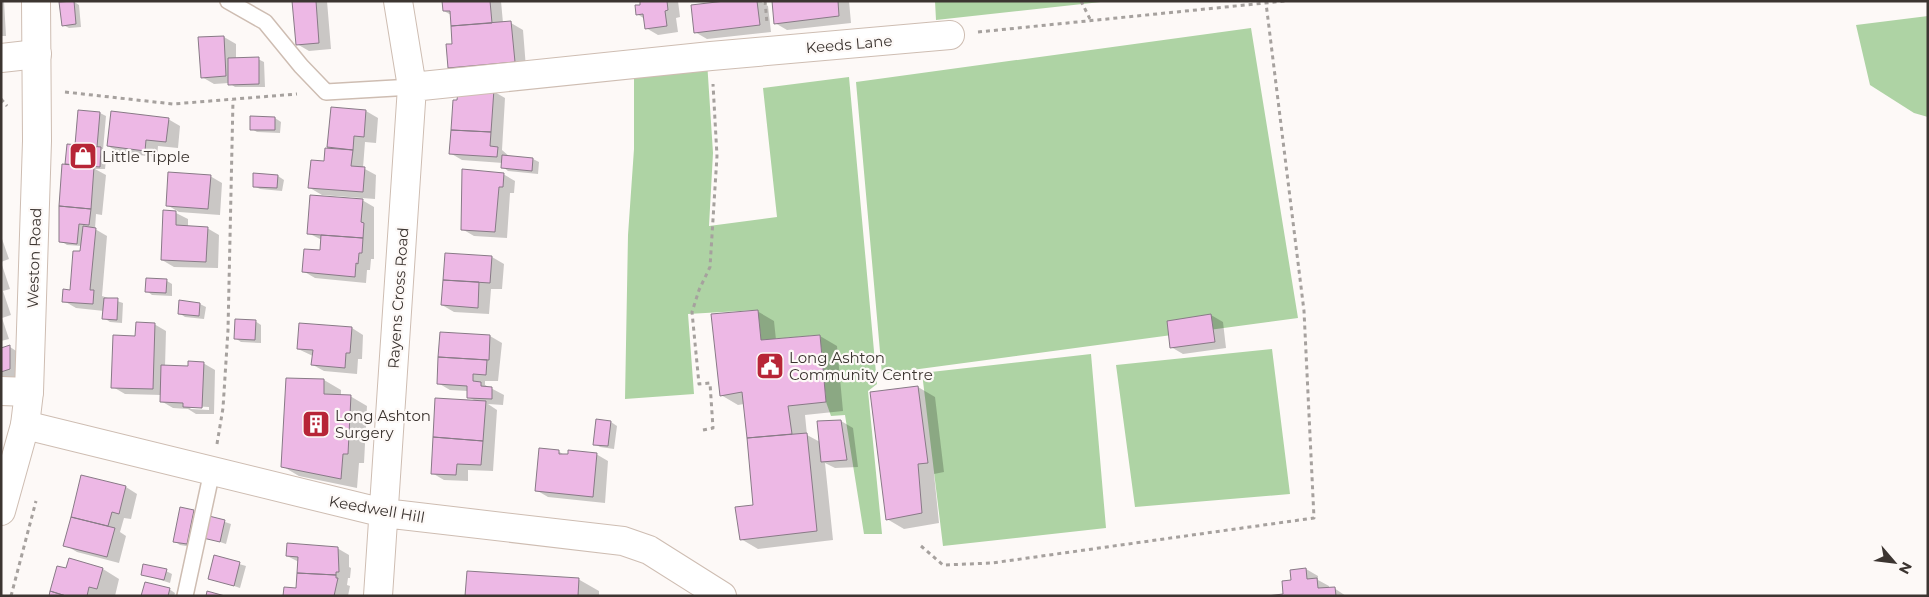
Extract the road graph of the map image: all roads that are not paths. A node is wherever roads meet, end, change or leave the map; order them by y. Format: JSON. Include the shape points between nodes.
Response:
{"nodes":[{"id":1,"x":36,"y":1,"type":"edge"},
{"id":2,"x":228,"y":1,"type":"edge"},
{"id":3,"x":398,"y":1,"type":"edge"},
{"id":4,"x":950,"y":35,"type":"road end"},
{"id":5,"x":37,"y":54,"type":"junction"},
{"id":6,"x":1,"y":58,"type":"edge"},
{"id":7,"x":412,"y":87,"type":"junction"},
{"id":8,"x":1,"y":391,"type":"edge"},
{"id":9,"x":29,"y":392,"type":"junction"},
{"id":10,"x":25,"y":425,"type":"junction"},
{"id":11,"x":212,"y":471,"type":"junction"},
{"id":12,"x":1,"y":511,"type":"edge"},
{"id":13,"x":384,"y":513,"type":"junction"},
{"id":14,"x":185,"y":596,"type":"edge"},
{"id":15,"x":378,"y":596,"type":"edge"},
{"id":16,"x":722,"y":596,"type":"edge"}],
"edges":[{"from":1,"to":5,"type":"street","name":"Weston Road"},
{"from":2,"to":7,"type":"lane","via":[[265,22],[326,92]]},
{"from":3,"to":7,"type":"street","name":"Rayens Cross Road"},
{"from":4,"to":7,"type":"street","name":"Keeds Lane"},
{"from":5,"to":6,"type":"street"},
{"from":5,"to":9,"type":"street","name":"Weston Road"},
{"from":7,"to":13,"type":"street","name":"Rayens Cross Road"},
{"from":8,"to":9,"type":"street"},
{"from":9,"to":10,"type":"street","name":"Weston Road"},
{"from":10,"to":11,"type":"street","name":"Keedwell Hill"},
{"from":10,"to":12,"type":"street","name":"Weston Road"},
{"from":11,"to":13,"type":"street","name":"Keedwell Hill"},
{"from":11,"to":14,"type":"lane"},
{"from":13,"to":15,"type":"street","name":"Rayens Cross Road"},
{"from":13,"to":16,"type":"street","name":"Keedwell Hill","via":[[623,541],[649,550]]}]}
